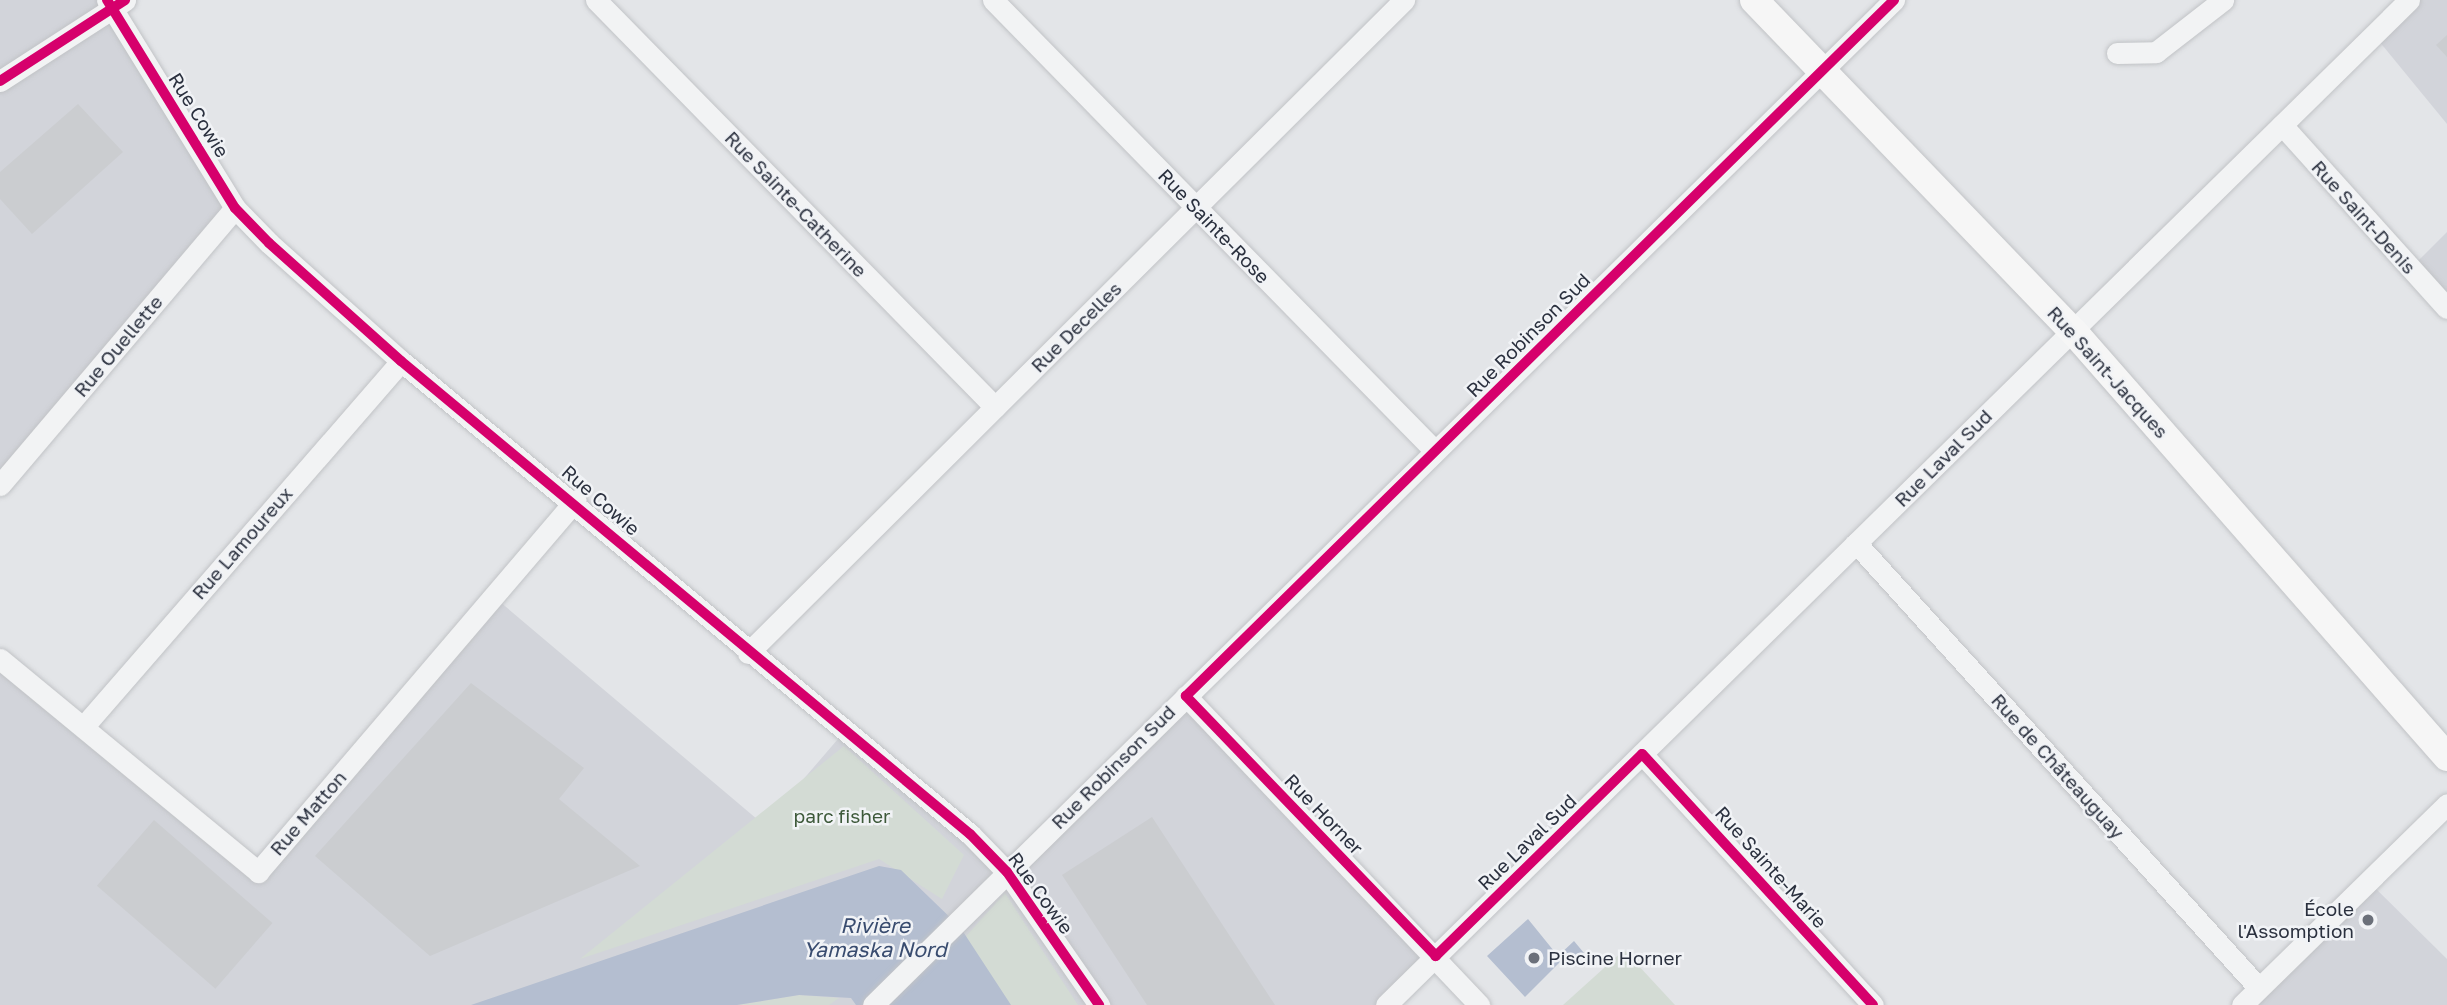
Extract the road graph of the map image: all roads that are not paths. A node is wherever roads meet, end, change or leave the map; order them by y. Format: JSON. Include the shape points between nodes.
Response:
{"nodes":[{"id":1,"x":596,"y":0,"type":"edge"},
{"id":2,"x":993,"y":0,"type":"edge"},
{"id":3,"x":1404,"y":0,"type":"edge"},
{"id":4,"x":1754,"y":0,"type":"edge"},
{"id":5,"x":1894,"y":0,"type":"edge"},
{"id":6,"x":2223,"y":0,"type":"edge"},
{"id":7,"x":2409,"y":0,"type":"edge"},
{"id":8,"x":116,"y":4,"type":"edge"},
{"id":9,"x":2117,"y":53,"type":"dead end"},
{"id":10,"x":1822,"y":71,"type":"junction"},
{"id":11,"x":0,"y":81,"type":"edge"},
{"id":12,"x":2282,"y":125,"type":"junction"},
{"id":13,"x":1196,"y":207,"type":"junction"},
{"id":14,"x":235,"y":208,"type":"junction"},
{"id":15,"x":2447,"y":308,"type":"edge"},
{"id":16,"x":2073,"y":331,"type":"junction"},
{"id":17,"x":401,"y":361,"type":"junction"},
{"id":18,"x":995,"y":407,"type":"junction"},
{"id":19,"x":1435,"y":451,"type":"junction"},
{"id":20,"x":0,"y":485,"type":"edge"},
{"id":21,"x":576,"y":500,"type":"junction"},
{"id":22,"x":1856,"y":543,"type":"junction"},
{"id":23,"x":748,"y":653,"type":"junction"},
{"id":24,"x":0,"y":659,"type":"edge"},
{"id":25,"x":1186,"y":695,"type":"junction"},
{"id":26,"x":83,"y":726,"type":"junction"},
{"id":27,"x":1642,"y":754,"type":"junction"},
{"id":28,"x":2447,"y":757,"type":"edge"},
{"id":29,"x":2447,"y":804,"type":"edge"},
{"id":30,"x":1007,"y":872,"type":"junction"},
{"id":31,"x":1436,"y":956,"type":"junction"},
{"id":32,"x":2259,"y":988,"type":"junction"},
{"id":33,"x":873,"y":1005,"type":"edge"},
{"id":34,"x":1099,"y":1005,"type":"edge"},
{"id":35,"x":1386,"y":1005,"type":"edge"},
{"id":36,"x":1479,"y":1005,"type":"edge"},
{"id":37,"x":1873,"y":1005,"type":"edge"},
{"id":38,"x":2242,"y":1005,"type":"edge"}],
"edges":[{"from":1,"to":18,"type":"street","name":"Rue Sainte-Catherine"},
{"from":2,"to":13,"type":"street","name":"Rue Sainte-Rose"},
{"from":3,"to":13,"type":"street","name":"Rue Decelles"},
{"from":4,"to":10,"type":"main road","name":"Rue Saint-Jacques"},
{"from":5,"to":10,"type":"street","name":"Rue Robinson Sud"},
{"from":6,"to":9,"type":"street","via":[[2156,52]]},
{"from":7,"to":12,"type":"street","name":"Rue Laval Sud"},
{"from":8,"to":11,"type":"street"},
{"from":8,"to":14,"type":"street","name":"Rue Cowie"},
{"from":10,"to":16,"type":"main road","name":"Rue Saint-Jacques"},
{"from":10,"to":19,"type":"street","name":"Rue Robinson Sud"},
{"from":12,"to":15,"type":"street","name":"Rue Saint-Denis"},
{"from":12,"to":16,"type":"street","name":"Rue Laval Sud"},
{"from":13,"to":18,"type":"street","name":"Rue Decelles"},
{"from":13,"to":19,"type":"street","name":"Rue Sainte-Rose"},
{"from":14,"to":17,"type":"street","name":"Rue Cowie"},
{"from":14,"to":20,"type":"street","name":"Rue Ouellette"},
{"from":16,"to":22,"type":"street","name":"Rue Laval Sud"},
{"from":16,"to":28,"type":"main road","name":"Rue Saint-Jacques"},
{"from":17,"to":21,"type":"street","name":"Rue Cowie"},
{"from":17,"to":26,"type":"street","name":"Rue Lamoureux"},
{"from":18,"to":23,"type":"street","name":"Rue Decelles"},
{"from":19,"to":25,"type":"street","name":"Rue Robinson Sud"},
{"from":21,"to":23,"type":"street","name":"Rue Cowie"},
{"from":21,"to":26,"type":"street","name":"Rue Matton","via":[[258,872]]},
{"from":22,"to":27,"type":"street","name":"Rue Laval Sud"},
{"from":22,"to":32,"type":"street","name":"Rue de Châteauguay"},
{"from":23,"to":30,"type":"street","name":"Rue Cowie","via":[[970,834]]},
{"from":24,"to":26,"type":"street","name":"Rue Matton"},
{"from":25,"to":30,"type":"street","name":"Rue Robinson Sud"},
{"from":25,"to":31,"type":"street","name":"Rue Horner"},
{"from":27,"to":31,"type":"street","name":"Rue Laval Sud"},
{"from":27,"to":37,"type":"street","name":"Rue Sainte-Marie"},
{"from":29,"to":32,"type":"street"},
{"from":30,"to":33,"type":"street","name":"Rue Robinson Sud"},
{"from":30,"to":34,"type":"street","name":"Rue Cowie"},
{"from":31,"to":35,"type":"street","name":"Rue Laval Sud"},
{"from":31,"to":36,"type":"street","name":"Rue Horner"},
{"from":32,"to":38,"type":"street"}]}
